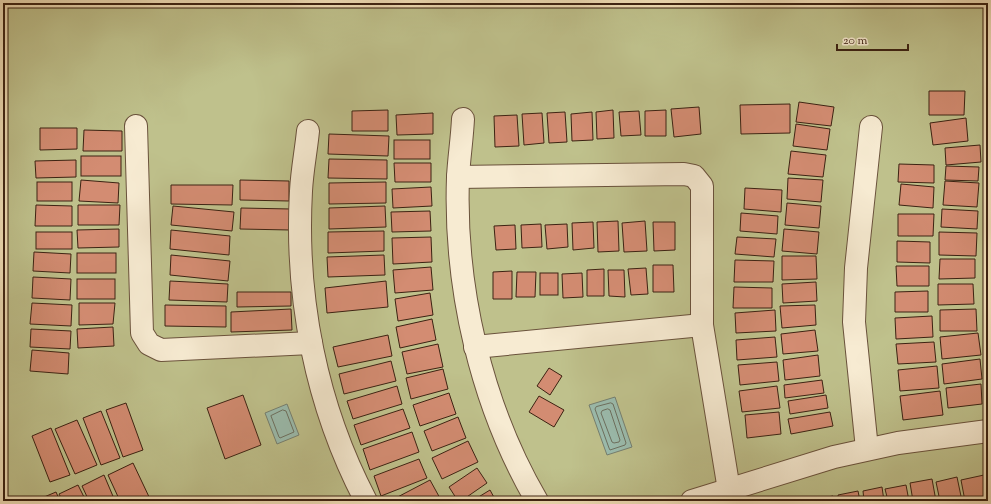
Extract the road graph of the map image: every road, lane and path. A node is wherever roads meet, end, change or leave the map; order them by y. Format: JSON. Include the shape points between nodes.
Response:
{"nodes":[{"id":1,"x":463,"y":119,"type":"dead end"},
{"id":2,"x":136,"y":126,"type":"dead end"},
{"id":3,"x":871,"y":127,"type":"dead end"},
{"id":4,"x":308,"y":131,"type":"dead end"},
{"id":5,"x":458,"y":177,"type":"junction"},
{"id":6,"x":702,"y":325,"type":"junction"},
{"id":7,"x":311,"y":343,"type":"junction"},
{"id":8,"x":475,"y":347,"type":"junction"},
{"id":9,"x":988,"y":431,"type":"edge"},
{"id":10,"x":868,"y":449,"type":"junction"},
{"id":11,"x":729,"y":490,"type":"junction"},
{"id":12,"x":366,"y":501,"type":"edge"},
{"id":13,"x":536,"y":501,"type":"edge"},
{"id":14,"x":692,"y":501,"type":"edge"}],
"edges":[{"from":1,"to":5,"type":"street"},
{"from":2,"to":7,"type":"street","via":[[142,333],[150,344],[160,350]]},
{"from":3,"to":10,"type":"street","via":[[856,268],[854,322]]},
{"from":4,"to":7,"type":"street","via":[[301,190],[300,250]]},
{"from":5,"to":6,"type":"street","via":[[684,174],[694,176],[702,186]]},
{"from":5,"to":8,"type":"street","via":[[464,291]]},
{"from":6,"to":8,"type":"street"},
{"from":6,"to":11,"type":"street"},
{"from":7,"to":12,"type":"street","via":[[332,425]]},
{"from":8,"to":13,"type":"street","via":[[496,415]]},
{"from":9,"to":10,"type":"street"},
{"from":10,"to":11,"type":"street"},
{"from":11,"to":14,"type":"street"}]}
